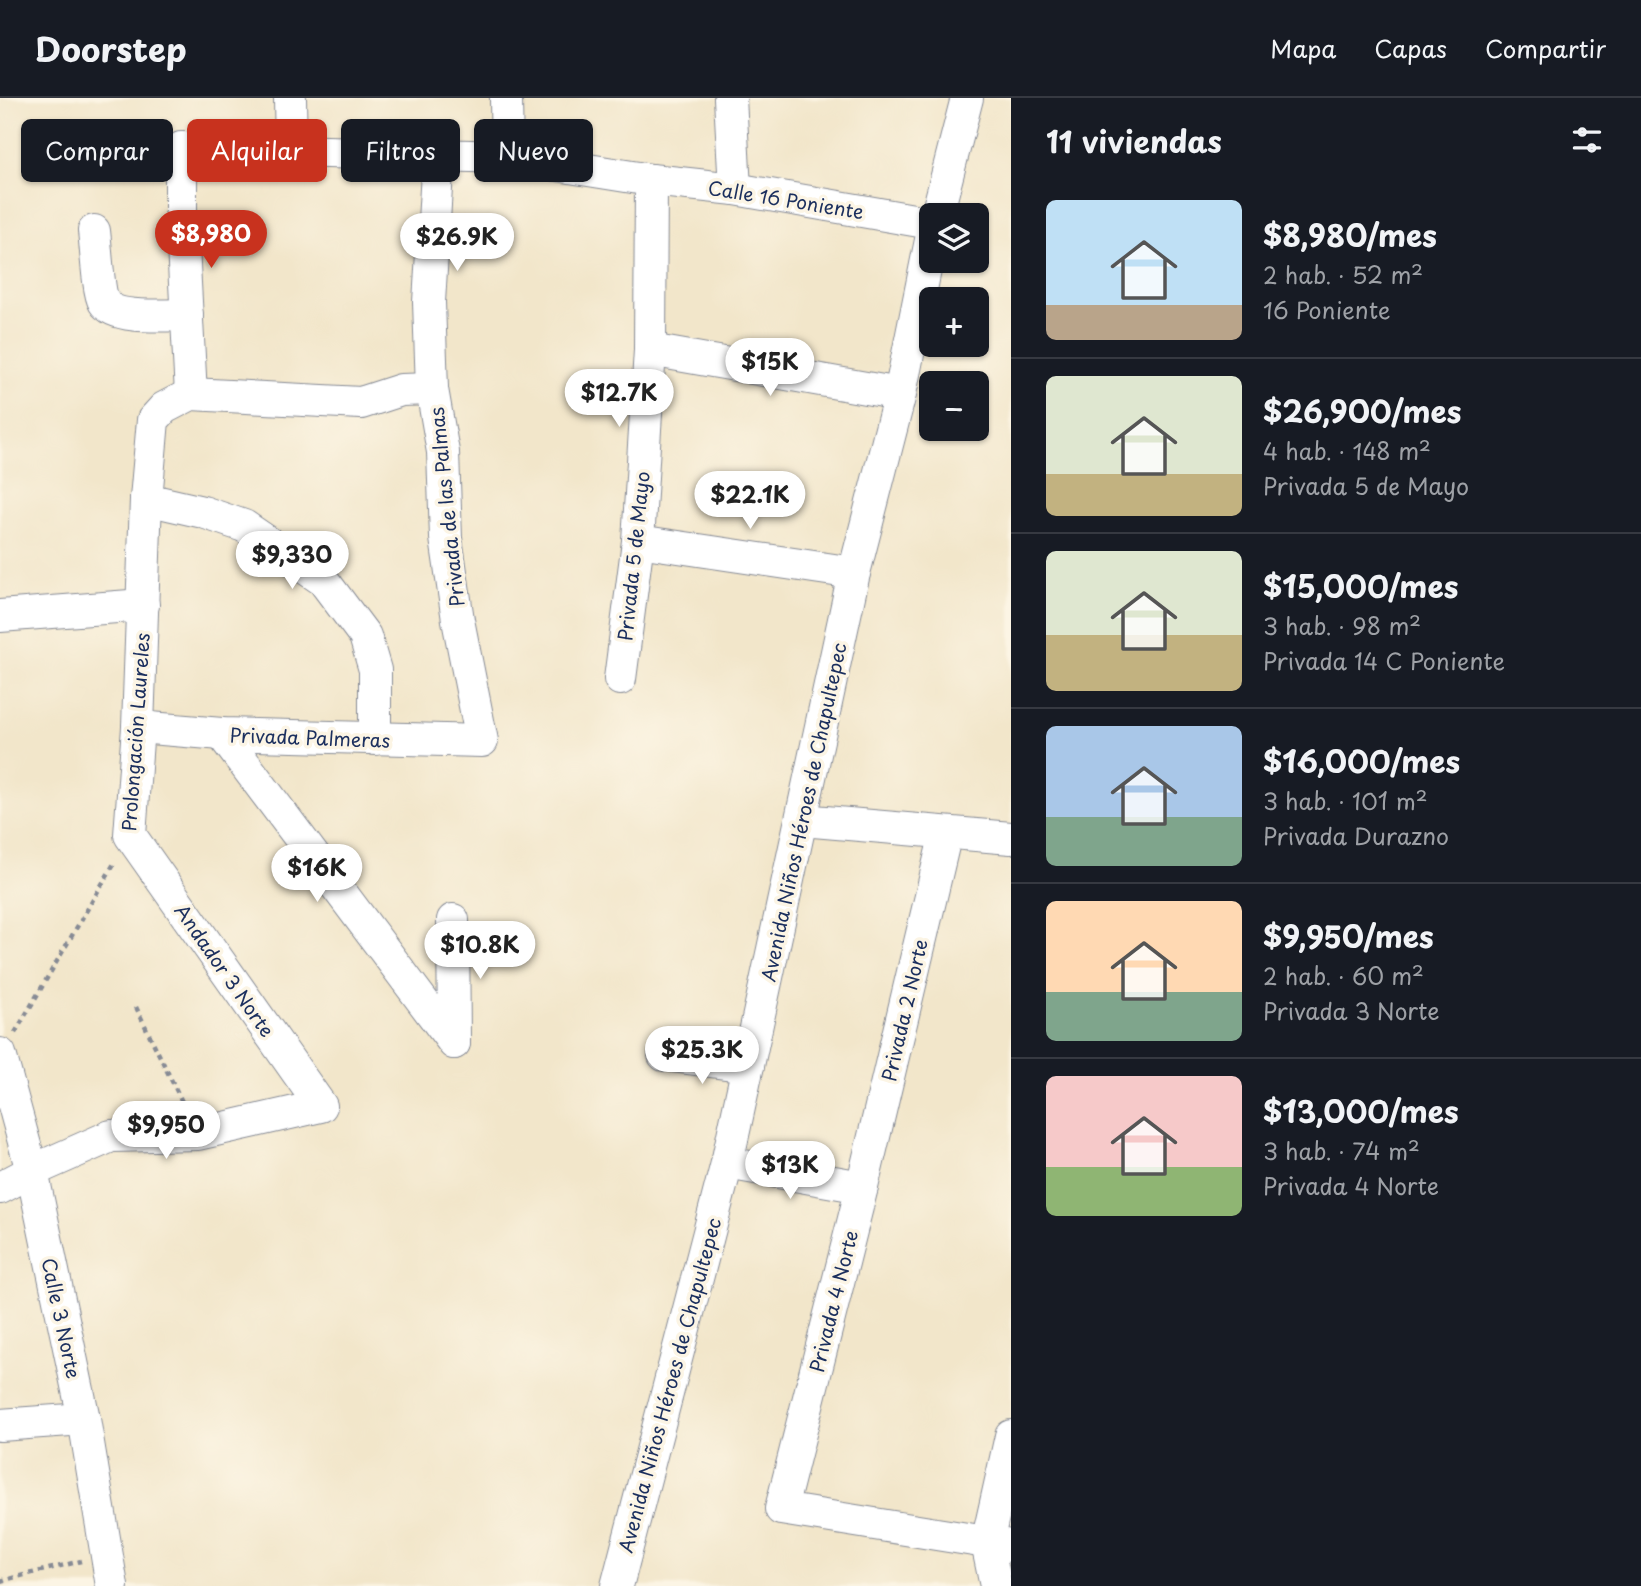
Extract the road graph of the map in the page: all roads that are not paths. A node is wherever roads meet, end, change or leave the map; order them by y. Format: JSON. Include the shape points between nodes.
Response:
{"nodes":[{"id":1,"x":289,"y":98,"type":"edge"},
{"id":2,"x":506,"y":98,"type":"edge"},
{"id":3,"x":730,"y":98,"type":"edge"},
{"id":4,"x":967,"y":98,"type":"edge"},
{"id":5,"x":290,"y":119,"type":"edge"},
{"id":6,"x":506,"y":119,"type":"edge"},
{"id":7,"x":187,"y":148,"type":"edge"},
{"id":8,"x":593,"y":171,"type":"edge"},
{"id":9,"x":651,"y":180,"type":"junction"},
{"id":10,"x":436,"y":182,"type":"edge"},
{"id":11,"x":735,"y":189,"type":"junction"},
{"id":12,"x":939,"y":203,"type":"edge"},
{"id":13,"x":919,"y":221,"type":"edge"},
{"id":14,"x":94,"y":231,"type":"dead end"},
{"id":15,"x":924,"y":273,"type":"edge"},
{"id":16,"x":187,"y":315,"type":"junction"},
{"id":17,"x":650,"y":350,"type":"junction"},
{"id":18,"x":432,"y":389,"type":"junction"},
{"id":19,"x":191,"y":394,"type":"junction"},
{"id":20,"x":900,"y":394,"type":"junction"},
{"id":21,"x":146,"y":499,"type":"junction"},
{"id":22,"x":638,"y":541,"type":"junction"},
{"id":23,"x":854,"y":573,"type":"junction"},
{"id":24,"x":143,"y":605,"type":"junction"},
{"id":25,"x":0,"y":616,"type":"edge"},
{"id":26,"x":620,"y":679,"type":"dead end"},
{"id":27,"x":138,"y":727,"type":"junction"},
{"id":28,"x":222,"y":734,"type":"junction"},
{"id":29,"x":375,"y":739,"type":"junction"},
{"id":30,"x":482,"y":741,"type":"joint"},
{"id":31,"x":802,"y":820,"type":"junction"},
{"id":32,"x":1010,"y":831,"type":"edge"},
{"id":33,"x":946,"y":833,"type":"junction"},
{"id":34,"x":130,"y":835,"type":"joint"},
{"id":35,"x":453,"y":920,"type":"dead end"},
{"id":36,"x":664,"y":1055,"type":"dead end"},
{"id":37,"x":0,"y":1056,"type":"edge"},
{"id":38,"x":748,"y":1066,"type":"junction"},
{"id":39,"x":727,"y":1163,"type":"junction"},
{"id":40,"x":32,"y":1171,"type":"junction"},
{"id":41,"x":862,"y":1187,"type":"junction"},
{"id":42,"x":0,"y":1188,"type":"edge"},
{"id":43,"x":84,"y":1419,"type":"junction"},
{"id":44,"x":0,"y":1425,"type":"edge"},
{"id":45,"x":1011,"y":1436,"type":"edge"},
{"id":46,"x":999,"y":1545,"type":"edge"},
{"id":47,"x":113,"y":1586,"type":"edge"},
{"id":48,"x":617,"y":1586,"type":"edge"},
{"id":49,"x":996,"y":1586,"type":"edge"}],
"edges":[{"from":1,"to":5,"type":"street"},
{"from":2,"to":6,"type":"street"},
{"from":3,"to":11,"type":"street"},
{"from":4,"to":12,"type":"street"},
{"from":7,"to":16,"type":"street","name":"Calle 16 Poniente","via":[[181,148]]},
{"from":8,"to":9,"type":"street","name":"Calle 16 Poniente"},
{"from":9,"to":11,"type":"street","name":"Calle 16 Poniente"},
{"from":9,"to":17,"type":"street","name":"Privada 5 de Mayo"},
{"from":10,"to":18,"type":"street","via":[[429,302]]},
{"from":11,"to":13,"type":"street","name":"Calle 16 Poniente"},
{"from":14,"to":16,"type":"street","via":[[103,300],[112,310]]},
{"from":15,"to":20,"type":"street","name":"Avenida Niños Héroes de Chapultepec"},
{"from":16,"to":19,"type":"street"},
{"from":17,"to":20,"type":"street"},
{"from":17,"to":22,"type":"street","name":"Privada 5 de Mayo"},
{"from":18,"to":19,"type":"street","name":"Privada de las Palmas","via":[[401,390],[361,403]]},
{"from":18,"to":30,"type":"street","name":"Privada de las Palmas","via":[[443,452],[446,538]]},
{"from":19,"to":21,"type":"street","name":"Prolongación Laureles","via":[[164,408],[153,420]]},
{"from":20,"to":23,"type":"street","name":"Avenida Niños Héroes de Chapultepec"},
{"from":21,"to":24,"type":"street","name":"Prolongación Laureles"},
{"from":21,"to":29,"type":"street","via":[[244,526],[323,580],[365,636],[375,670]]},
{"from":22,"to":23,"type":"street"},
{"from":22,"to":26,"type":"street","name":"Privada 5 de Mayo"},
{"from":23,"to":31,"type":"street","name":"Avenida Niños Héroes de Chapultepec"},
{"from":24,"to":25,"type":"street"},
{"from":24,"to":27,"type":"street","name":"Prolongación Laureles"},
{"from":27,"to":28,"type":"street","name":"Privada Palmeras"},
{"from":27,"to":34,"type":"street","name":"Prolongación Laureles"},
{"from":28,"to":29,"type":"street","name":"Privada Palmeras"},
{"from":28,"to":35,"type":"street","via":[[454,1043]]},
{"from":29,"to":30,"type":"street","name":"Privada Palmeras"},
{"from":31,"to":33,"type":"street"},
{"from":31,"to":38,"type":"street","name":"Avenida Niños Héroes de Chapultepec"},
{"from":32,"to":33,"type":"street"},
{"from":33,"to":41,"type":"street","name":"Privada 2 Norte"},
{"from":34,"to":40,"type":"street","name":"Andador 3 Norte","via":[[320,1106],[198,1134],[111,1136]]},
{"from":36,"to":38,"type":"street"},
{"from":37,"to":40,"type":"street","name":"Calle 3 Norte"},
{"from":38,"to":39,"type":"street","name":"Avenida Niños Héroes de Chapultepec"},
{"from":39,"to":41,"type":"street"},
{"from":39,"to":48,"type":"street","name":"Avenida Niños Héroes de Chapultepec"},
{"from":40,"to":42,"type":"street"},
{"from":40,"to":43,"type":"street","name":"Calle 3 Norte"},
{"from":41,"to":46,"type":"street","name":"Privada 4 Norte","via":[[781,1508]]},
{"from":43,"to":44,"type":"street"},
{"from":43,"to":47,"type":"street","name":"Calle 3 Norte"},
{"from":45,"to":46,"type":"street"},
{"from":46,"to":49,"type":"street"}]}
